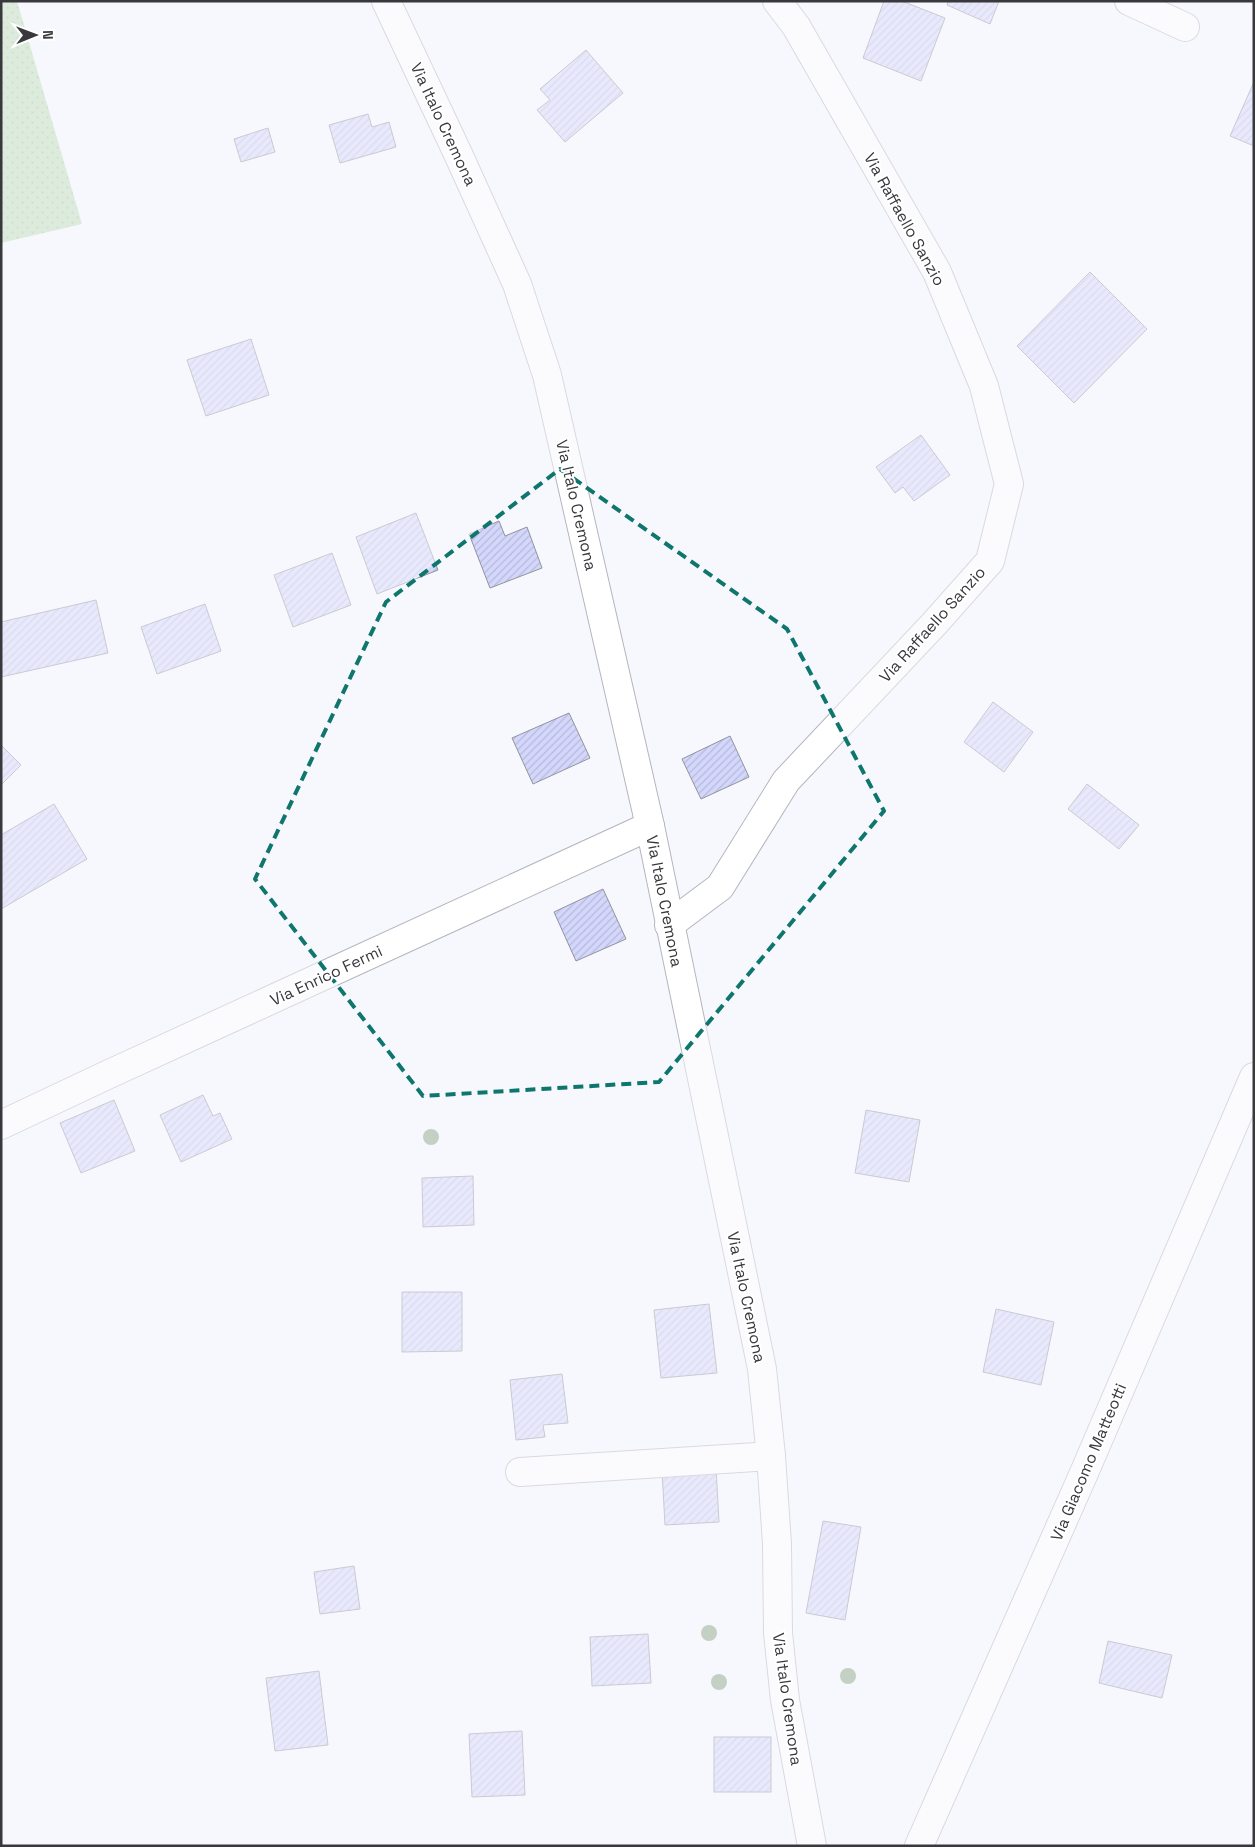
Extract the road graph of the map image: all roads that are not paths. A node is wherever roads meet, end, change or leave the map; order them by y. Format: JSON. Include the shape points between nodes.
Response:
{"nodes":[{"id":1,"x":386,"y":1,"type":"edge"},
{"id":2,"x":778,"y":1,"type":"edge"},
{"id":3,"x":1129,"y":1,"type":"edge"},
{"id":4,"x":1185,"y":26,"type":"dead end"},
{"id":5,"x":650,"y":826,"type":"junction"},
{"id":6,"x":670,"y":925,"type":"junction"},
{"id":7,"x":1254,"y":1077,"type":"edge"},
{"id":8,"x":1,"y":1125,"type":"edge"},
{"id":9,"x":771,"y":1456,"type":"junction"},
{"id":10,"x":520,"y":1472,"type":"dead end"},
{"id":11,"x":817,"y":1842,"type":"edge"},
{"id":12,"x":919,"y":1846,"type":"edge"}],
"edges":[{"from":1,"to":5,"type":"street","name":"Via Italo Cremona","via":[[517,284],[547,375]]},
{"from":2,"to":6,"type":"street","name":"Via Raffaello Sanzio","via":[[796,26],[937,272],[984,386],[1009,484],[990,561],[786,781],[720,887]]},
{"from":3,"to":4,"type":"street"},
{"from":5,"to":6,"type":"street","name":"Via Italo Cremona"},
{"from":5,"to":8,"type":"street","name":"Via Enrico Fermi"},
{"from":6,"to":9,"type":"street","name":"Via Italo Cremona","via":[[762,1369]]},
{"from":7,"to":12,"type":"street","name":"Via Giacomo Matteotti"},
{"from":9,"to":10,"type":"street"},
{"from":9,"to":11,"type":"street","name":"Via Italo Cremona","via":[[777,1544],[778,1633],[785,1700]]}]}
